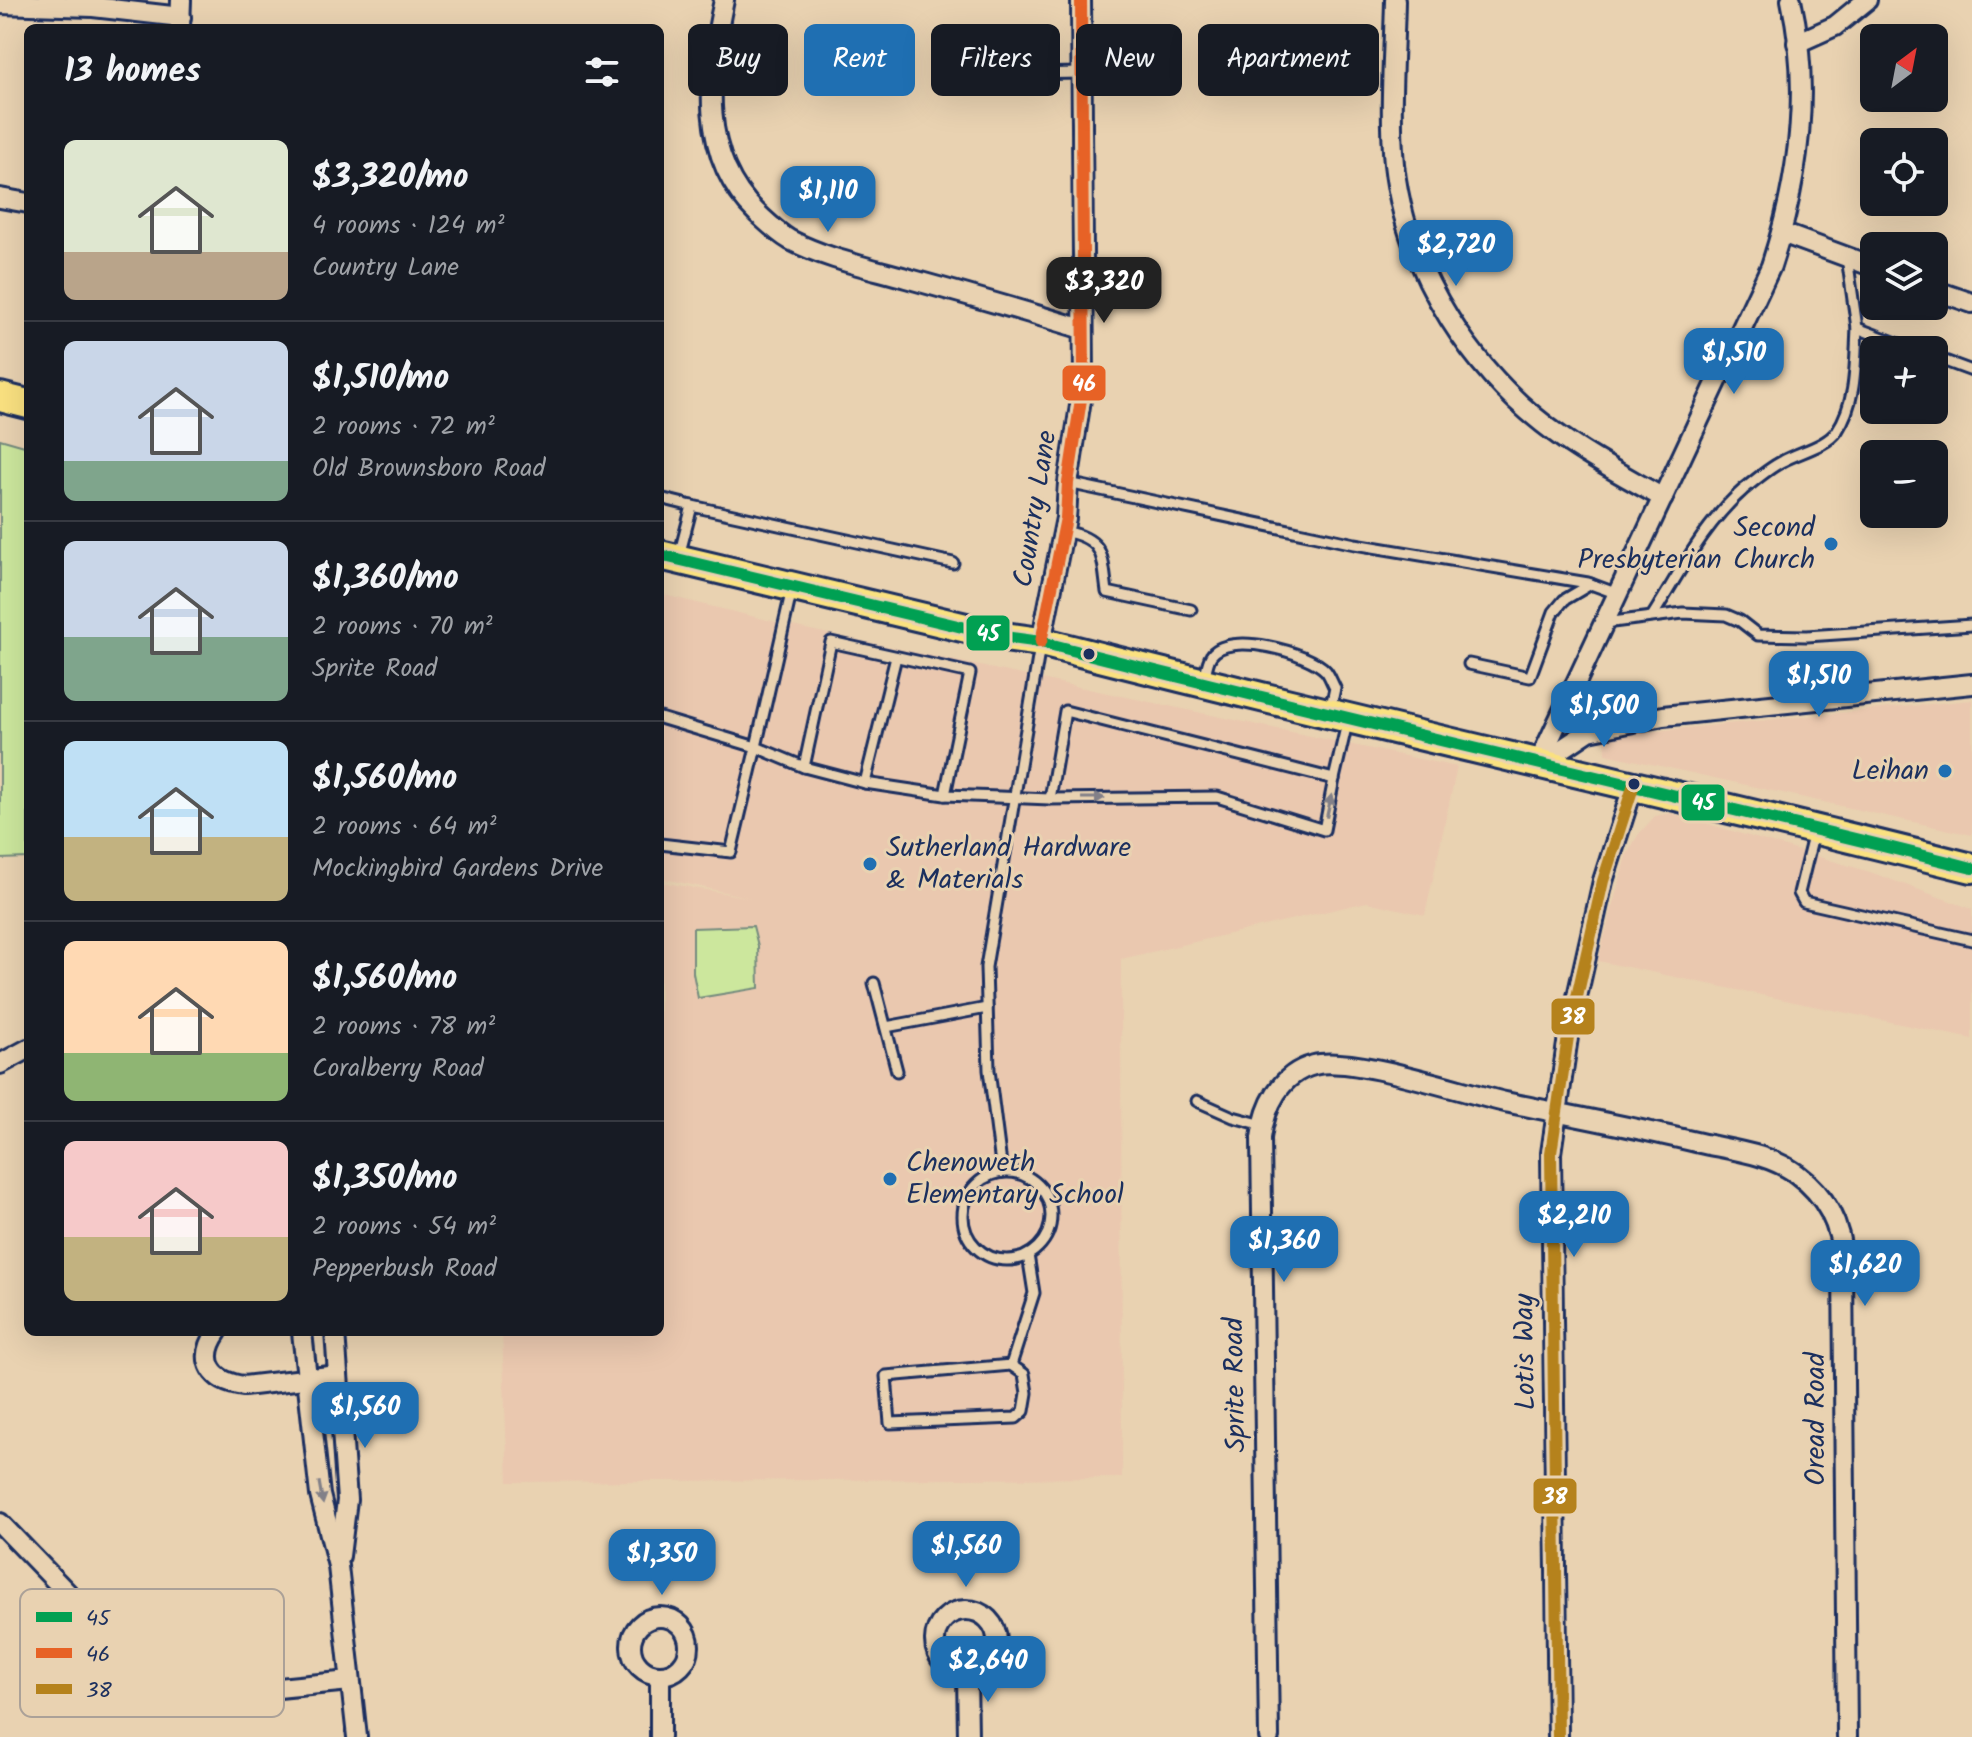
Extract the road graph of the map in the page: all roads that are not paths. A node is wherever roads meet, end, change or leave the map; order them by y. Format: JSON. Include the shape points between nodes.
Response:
{"nodes":[{"id":1,"x":724,"y":0,"type":"edge"},
{"id":2,"x":1081,"y":0,"type":"edge"},
{"id":3,"x":1395,"y":0,"type":"edge"},
{"id":4,"x":1791,"y":0,"type":"edge"},
{"id":5,"x":1867,"y":0,"type":"edge"},
{"id":6,"x":0,"y":4,"type":"edge"},
{"id":7,"x":181,"y":15,"type":"edge"},
{"id":8,"x":1081,"y":24,"type":"edge"},
{"id":9,"x":1797,"y":43,"type":"junction"},
{"id":10,"x":1082,"y":96,"type":"edge"},
{"id":11,"x":0,"y":198,"type":"edge"},
{"id":12,"x":24,"y":202,"type":"edge"},
{"id":13,"x":1782,"y":233,"type":"junction"},
{"id":14,"x":1847,"y":257,"type":"junction"},
{"id":15,"x":1860,"y":262,"type":"edge"},
{"id":16,"x":1948,"y":295,"type":"edge"},
{"id":17,"x":1972,"y":303,"type":"edge"},
{"id":18,"x":1083,"y":329,"type":"junction"},
{"id":19,"x":1861,"y":331,"type":"junction"},
{"id":20,"x":1875,"y":336,"type":"edge"},
{"id":21,"x":1948,"y":362,"type":"edge"},
{"id":22,"x":1972,"y":371,"type":"edge"},
{"id":23,"x":0,"y":397,"type":"edge"},
{"id":24,"x":24,"y":403,"type":"edge"},
{"id":25,"x":1068,"y":483,"type":"junction"},
{"id":26,"x":1663,"y":498,"type":"junction"},
{"id":27,"x":664,"y":499,"type":"edge"},
{"id":28,"x":692,"y":506,"type":"junction"},
{"id":29,"x":1064,"y":531,"type":"junction"},
{"id":30,"x":669,"y":557,"type":"edge"},
{"id":31,"x":953,"y":563,"type":"dead end"},
{"id":32,"x":1591,"y":584,"type":"junction"},
{"id":33,"x":792,"y":586,"type":"junction"},
{"id":34,"x":1618,"y":594,"type":"junction"},
{"id":35,"x":1191,"y":610,"type":"dead end"},
{"id":36,"x":1653,"y":615,"type":"junction"},
{"id":37,"x":1605,"y":623,"type":"junction"},
{"id":38,"x":1972,"y":625,"type":"edge"},
{"id":39,"x":1041,"y":642,"type":"junction"},
{"id":40,"x":896,"y":657,"type":"junction"},
{"id":41,"x":1469,"y":664,"type":"dead end"},
{"id":42,"x":1203,"y":684,"type":"junction"},
{"id":43,"x":1972,"y":684,"type":"edge"},
{"id":44,"x":1338,"y":717,"type":"junction"},
{"id":45,"x":664,"y":719,"type":"edge"},
{"id":46,"x":756,"y":747,"type":"junction"},
{"id":47,"x":1538,"y":764,"type":"junction"},
{"id":48,"x":804,"y":767,"type":"junction"},
{"id":49,"x":1334,"y":779,"type":"junction"},
{"id":50,"x":865,"y":783,"type":"junction"},
{"id":51,"x":1634,"y":784,"type":"junction"},
{"id":52,"x":945,"y":795,"type":"junction"},
{"id":53,"x":1015,"y":797,"type":"junction"},
{"id":54,"x":1050,"y":799,"type":"junction"},
{"id":55,"x":1815,"y":829,"type":"junction"},
{"id":56,"x":664,"y":844,"type":"edge"},
{"id":57,"x":1972,"y":868,"type":"edge"},
{"id":58,"x":1972,"y":940,"type":"edge"},
{"id":59,"x":874,"y":983,"type":"dead end"},
{"id":60,"x":987,"y":1008,"type":"junction"},
{"id":61,"x":886,"y":1027,"type":"junction"},
{"id":62,"x":24,"y":1051,"type":"edge"},
{"id":63,"x":0,"y":1064,"type":"edge"},
{"id":64,"x":897,"y":1071,"type":"dead end"},
{"id":65,"x":1197,"y":1101,"type":"dead end"},
{"id":66,"x":1557,"y":1112,"type":"junction"},
{"id":67,"x":1263,"y":1125,"type":"junction"},
{"id":68,"x":1002,"y":1172,"type":"junction"},
{"id":69,"x":1028,"y":1255,"type":"junction"},
{"id":70,"x":214,"y":1336,"type":"edge"},
{"id":71,"x":302,"y":1336,"type":"edge"},
{"id":72,"x":335,"y":1336,"type":"edge"},
{"id":73,"x":1011,"y":1365,"type":"junction"},
{"id":74,"x":338,"y":1375,"type":"junction"},
{"id":75,"x":307,"y":1379,"type":"junction"},
{"id":76,"x":0,"y":1523,"type":"edge"},
{"id":77,"x":338,"y":1566,"type":"junction"},
{"id":78,"x":63,"y":1589,"type":"edge"},
{"id":79,"x":967,"y":1673,"type":"dead end"},
{"id":80,"x":660,"y":1675,"type":"dead end"},
{"id":81,"x":350,"y":1681,"type":"junction"},
{"id":82,"x":284,"y":1687,"type":"edge"},
{"id":83,"x":357,"y":1737,"type":"edge"},
{"id":84,"x":660,"y":1737,"type":"edge"},
{"id":85,"x":968,"y":1737,"type":"edge"},
{"id":86,"x":1269,"y":1737,"type":"edge"},
{"id":87,"x":1558,"y":1737,"type":"edge"},
{"id":88,"x":1847,"y":1737,"type":"edge"}],
"edges":[{"from":1,"to":18,"type":"street","via":[[712,69],[715,137],[731,178],[774,229],[834,258]]},
{"from":2,"to":8,"type":"street","name":"Country Lane"},
{"from":3,"to":26,"type":"street","via":[[1394,164],[1414,249],[1428,280],[1482,364],[1519,403],[1563,439]]},
{"from":4,"to":9,"type":"street"},
{"from":5,"to":9,"type":"street","via":[[1835,26]]},
{"from":6,"to":7,"type":"street"},
{"from":9,"to":13,"type":"street","via":[[1800,135]]},
{"from":10,"to":18,"type":"street","name":"Country Lane"},
{"from":11,"to":12,"type":"street"},
{"from":13,"to":14,"type":"street"},
{"from":13,"to":26,"type":"street"},
{"from":14,"to":15,"type":"street"},
{"from":14,"to":19,"type":"lane"},
{"from":16,"to":17,"type":"street"},
{"from":18,"to":25,"type":"street","name":"Country Lane","via":[[1082,396]]},
{"from":19,"to":20,"type":"lane"},
{"from":19,"to":36,"type":"lane","via":[[1854,383],[1837,431],[1780,462],[1721,512]]},
{"from":21,"to":22,"type":"lane"},
{"from":23,"to":24,"type":"main road"},
{"from":25,"to":29,"type":"street","name":"Country Lane"},
{"from":25,"to":32,"type":"lane","via":[[1355,544]]},
{"from":26,"to":34,"type":"street"},
{"from":27,"to":28,"type":"lane"},
{"from":28,"to":30,"type":"lane"},
{"from":28,"to":31,"type":"lane"},
{"from":29,"to":35,"type":"lane","via":[[1091,539],[1100,549],[1107,592]]},
{"from":29,"to":39,"type":"street","name":"Country Lane"},
{"from":30,"to":33,"type":"main road"},
{"from":32,"to":34,"type":"lane"},
{"from":32,"to":41,"type":"lane","via":[[1554,612],[1530,677]]},
{"from":33,"to":39,"type":"main road"},
{"from":33,"to":46,"type":"lane"},
{"from":34,"to":37,"type":"street"},
{"from":36,"to":37,"type":"lane"},
{"from":36,"to":38,"type":"lane","via":[[1726,615],[1758,635]]},
{"from":37,"to":47,"type":"street"},
{"from":39,"to":42,"type":"main road"},
{"from":39,"to":53,"type":"lane"},
{"from":40,"to":48,"type":"lane","via":[[831,642]]},
{"from":40,"to":50,"type":"lane"},
{"from":40,"to":52,"type":"lane","via":[[970,673]]},
{"from":42,"to":44,"type":"main road"},
{"from":42,"to":44,"type":"lane","via":[[1210,656],[1218,649],[1243,642],[1278,649],[1326,671],[1335,688]]},
{"from":43,"to":47,"type":"street","via":[[1663,716],[1589,731]]},
{"from":44,"to":47,"type":"main road"},
{"from":44,"to":49,"type":"lane"},
{"from":45,"to":46,"type":"lane"},
{"from":46,"to":48,"type":"lane"},
{"from":46,"to":56,"type":"lane","via":[[731,852]]},
{"from":47,"to":51,"type":"main road"},
{"from":48,"to":50,"type":"lane"},
{"from":54,"to":49,"type":"lane","one_way":true,"via":[[1217,797],[1324,830]]},
{"from":49,"to":54,"type":"lane","via":[[1065,711]]},
{"from":50,"to":52,"type":"lane"},
{"from":51,"to":55,"type":"main road"},
{"from":51,"to":66,"type":"street","name":"Lotis Way","via":[[1603,881]]},
{"from":52,"to":53,"type":"lane"},
{"from":53,"to":54,"type":"lane"},
{"from":53,"to":60,"type":"lane","via":[[986,967]]},
{"from":55,"to":57,"type":"main road"},
{"from":55,"to":58,"type":"lane","via":[[1799,893],[1804,902]]},
{"from":59,"to":61,"type":"lane"},
{"from":60,"to":61,"type":"lane"},
{"from":60,"to":68,"type":"lane"},
{"from":61,"to":64,"type":"lane"},
{"from":62,"to":63,"type":"street"},
{"from":65,"to":67,"type":"lane"},
{"from":66,"to":67,"type":"street","name":"Sprite Road","via":[[1374,1070],[1318,1064],[1289,1078],[1277,1091]]},
{"from":66,"to":87,"type":"street","name":"Lotis Way","via":[[1551,1153]]},
{"from":66,"to":88,"type":"street","name":"Oread Road","via":[[1784,1166],[1813,1187],[1834,1218],[1843,1262]]},
{"from":67,"to":86,"type":"street","name":"Sprite Road"},
{"from":68,"to":69,"type":"lane","via":[[1035,1181],[1046,1195],[1050,1229]]},
{"from":68,"to":69,"type":"lane","via":[[972,1188],[964,1204],[968,1237],[994,1259]]},
{"from":69,"to":73,"type":"lane","via":[[1034,1293]]},
{"from":70,"to":75,"type":"street","via":[[208,1362],[230,1384]]},
{"from":71,"to":75,"type":"street"},
{"from":72,"to":74,"type":"street"},
{"from":73,"to":73,"type":"lane","via":[[886,1376],[890,1423],[1016,1418],[1024,1411],[1027,1393],[1024,1374]]},
{"from":74,"to":75,"type":"street"},
{"from":74,"to":77,"type":"street","via":[[347,1500]]},
{"from":75,"to":77,"type":"street","one_way":true,"via":[[320,1495]]},
{"from":76,"to":78,"type":"street"},
{"from":77,"to":81,"type":"street"},
{"from":79,"to":85,"type":"street"},
{"from":80,"to":84,"type":"street"},
{"from":81,"to":82,"type":"street"},
{"from":81,"to":83,"type":"street"}]}
